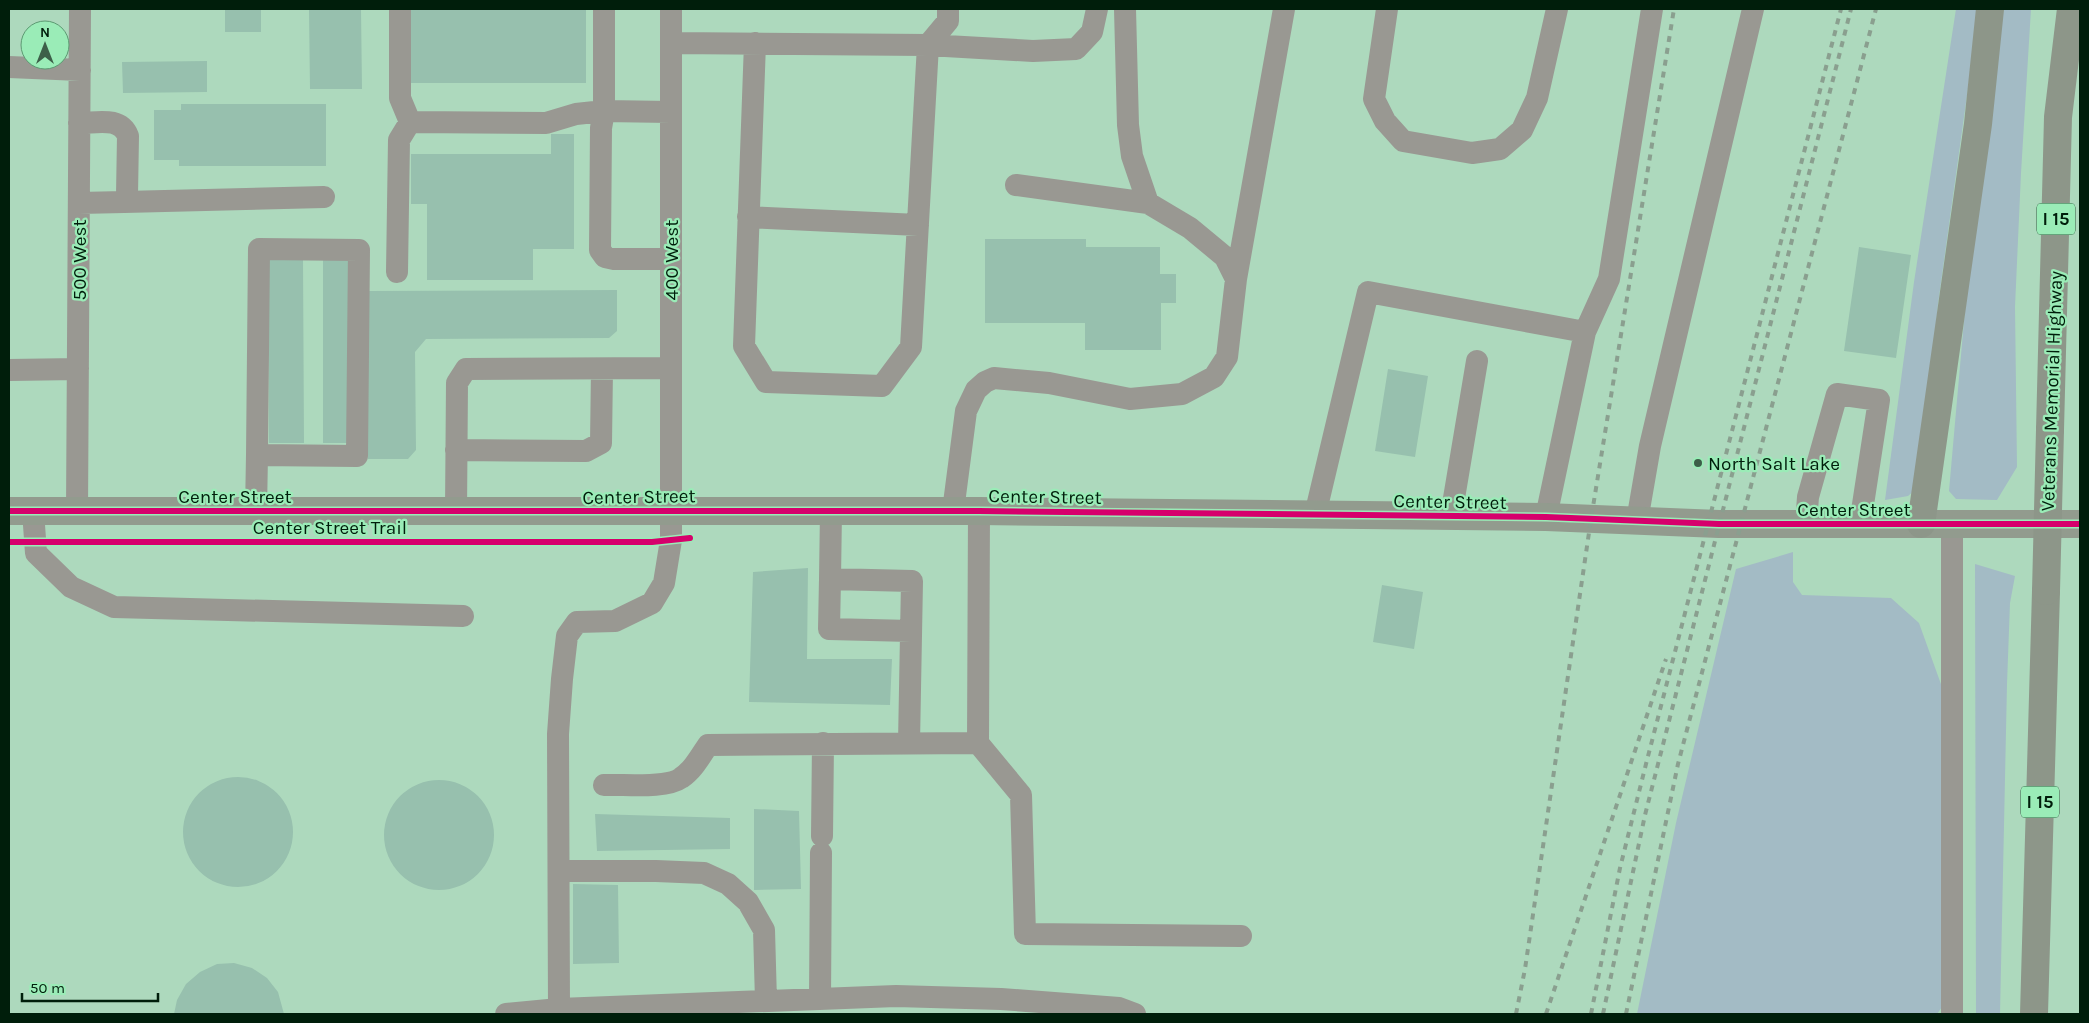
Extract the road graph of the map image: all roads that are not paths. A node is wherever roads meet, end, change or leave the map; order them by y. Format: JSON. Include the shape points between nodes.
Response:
{"nodes":[{"id":1,"x":80,"y":9,"type":"edge"},
{"id":2,"x":400,"y":9,"type":"edge"},
{"id":3,"x":604,"y":9,"type":"edge"},
{"id":4,"x":672,"y":9,"type":"edge"},
{"id":5,"x":948,"y":9,"type":"edge"},
{"id":6,"x":1097,"y":9,"type":"edge"},
{"id":7,"x":1125,"y":9,"type":"edge"},
{"id":8,"x":1284,"y":9,"type":"edge"},
{"id":9,"x":1387,"y":9,"type":"edge"},
{"id":10,"x":1557,"y":9,"type":"edge"},
{"id":11,"x":1652,"y":9,"type":"edge"},
{"id":12,"x":1753,"y":9,"type":"edge"},
{"id":13,"x":1990,"y":9,"type":"edge"},
{"id":14,"x":2070,"y":9,"type":"edge"},
{"id":15,"x":671,"y":43,"type":"junction"},
{"id":16,"x":755,"y":43,"type":"junction"},
{"id":17,"x":928,"y":46,"type":"junction"},
{"id":18,"x":9,"y":67,"type":"edge"},
{"id":19,"x":80,"y":70,"type":"junction"},
{"id":20,"x":604,"y":111,"type":"junction"},
{"id":21,"x":671,"y":112,"type":"junction"},
{"id":22,"x":410,"y":122,"type":"junction"},
{"id":23,"x":79,"y":123,"type":"junction"},
{"id":24,"x":1016,"y":185,"type":"dead end"},
{"id":25,"x":324,"y":197,"type":"dead end"},
{"id":26,"x":124,"y":202,"type":"junction"},
{"id":27,"x":79,"y":203,"type":"junction"},
{"id":28,"x":1148,"y":203,"type":"junction"},
{"id":29,"x":748,"y":217,"type":"junction"},
{"id":30,"x":918,"y":224,"type":"junction"},
{"id":31,"x":671,"y":259,"type":"junction"},
{"id":32,"x":397,"y":272,"type":"dead end"},
{"id":33,"x":1236,"y":279,"type":"junction"},
{"id":34,"x":1585,"y":332,"type":"junction"},
{"id":35,"x":1477,"y":361,"type":"dead end"},
{"id":36,"x":78,"y":368,"type":"junction"},
{"id":37,"x":602,"y":368,"type":"junction"},
{"id":38,"x":671,"y":368,"type":"junction"},
{"id":39,"x":9,"y":370,"type":"edge"},
{"id":40,"x":456,"y":450,"type":"junction"},
{"id":41,"x":257,"y":455,"type":"junction"},
{"id":42,"x":21,"y":511,"type":"edge"},
{"id":43,"x":77,"y":511,"type":"junction"},
{"id":44,"x":256,"y":511,"type":"junction"},
{"id":45,"x":671,"y":511,"type":"junction"},
{"id":46,"x":831,"y":511,"type":"junction"},
{"id":47,"x":966,"y":511,"type":"junction"},
{"id":48,"x":456,"y":512,"type":"junction"},
{"id":49,"x":1315,"y":515,"type":"junction"},
{"id":50,"x":1451,"y":516,"type":"junction"},
{"id":51,"x":1546,"y":517,"type":"junction"},
{"id":52,"x":1637,"y":521,"type":"junction"},
{"id":53,"x":1806,"y":524,"type":"junction"},
{"id":54,"x":1860,"y":524,"type":"junction"},
{"id":55,"x":1921,"y":524,"type":"junction"},
{"id":56,"x":1952,"y":524,"type":"junction"},
{"id":57,"x":2080,"y":524,"type":"edge"},
{"id":58,"x":830,"y":579,"type":"junction"},
{"id":59,"x":463,"y":616,"type":"dead end"},
{"id":60,"x":911,"y":631,"type":"junction"},
{"id":61,"x":823,"y":743,"type":"junction"},
{"id":62,"x":909,"y":743,"type":"junction"},
{"id":63,"x":978,"y":743,"type":"junction"},
{"id":64,"x":604,"y":785,"type":"dead end"},
{"id":65,"x":559,"y":872,"type":"junction"},
{"id":66,"x":1241,"y":936,"type":"dead end"},
{"id":67,"x":820,"y":999,"type":"junction"},
{"id":68,"x":766,"y":1001,"type":"junction"},
{"id":69,"x":559,"y":1009,"type":"junction"},
{"id":70,"x":506,"y":1014,"type":"edge"},
{"id":71,"x":1135,"y":1014,"type":"edge"},
{"id":72,"x":1952,"y":1014,"type":"edge"},
{"id":73,"x":2034,"y":1014,"type":"edge"}],
"edges":[{"from":1,"to":19,"type":"street","name":"500 West"},
{"from":2,"to":22,"type":"street","via":[[400,98]]},
{"from":3,"to":20,"type":"street"},
{"from":4,"to":15,"type":"street","name":"400 West"},
{"from":5,"to":17,"type":"street","via":[[948,21]]},
{"from":6,"to":17,"type":"street","via":[[1092,32],[1076,48],[1033,51]]},
{"from":7,"to":28,"type":"street","via":[[1128,125],[1132,156]]},
{"from":8,"to":33,"type":"street"},
{"from":9,"to":10,"type":"street","via":[[1374,99],[1385,121],[1403,141],[1472,153],[1500,149],[1522,130],[1536,98]]},
{"from":11,"to":34,"type":"street","via":[[1609,279]]},
{"from":12,"to":52,"type":"street","via":[[1652,436]]},
{"from":13,"to":55,"type":"highway","via":[[1978,124]]},
{"from":14,"to":73,"type":"highway","name":"Veterans Memorial Highway","number":"I 15","bridge":true,"via":[[2058,117]]},
{"from":15,"to":16,"type":"street"},
{"from":15,"to":21,"type":"street","name":"400 West"},
{"from":16,"to":17,"type":"street"},
{"from":16,"to":29,"type":"street"},
{"from":17,"to":30,"type":"street"},
{"from":18,"to":19,"type":"street"},
{"from":19,"to":23,"type":"street","name":"500 West"},
{"from":20,"to":21,"type":"street"},
{"from":20,"to":22,"type":"street","via":[[576,114],[546,123]]},
{"from":20,"to":31,"type":"street","via":[[601,128],[600,250],[605,257],[614,259]]},
{"from":21,"to":31,"type":"street","name":"400 West"},
{"from":22,"to":32,"type":"street","via":[[399,140]]},
{"from":23,"to":26,"type":"street","via":[[118,123],[125,128],[128,136],[127,195]]},
{"from":23,"to":27,"type":"street","name":"500 West"},
{"from":24,"to":28,"type":"street"},
{"from":25,"to":26,"type":"street"},
{"from":26,"to":27,"type":"street"},
{"from":27,"to":36,"type":"street","name":"500 West"},
{"from":28,"to":33,"type":"street","via":[[1190,228],[1225,257]]},
{"from":29,"to":30,"type":"street"},
{"from":29,"to":30,"type":"street","via":[[744,346],[766,382],[882,386],[911,347]]},
{"from":31,"to":38,"type":"street","name":"400 West"},
{"from":33,"to":47,"type":"street","via":[[1227,357],[1214,377],[1182,394],[1130,399],[1049,383],[994,378],[976,390],[966,412]]},
{"from":34,"to":49,"type":"street","via":[[1368,292]]},
{"from":34,"to":51,"type":"street"},
{"from":35,"to":50,"type":"street"},
{"from":36,"to":39,"type":"street"},
{"from":36,"to":43,"type":"street","name":"500 West"},
{"from":37,"to":38,"type":"street"},
{"from":37,"to":40,"type":"street","via":[[466,369],[456,383]]},
{"from":37,"to":40,"type":"street","via":[[601,443],[586,451]]},
{"from":38,"to":45,"type":"street","name":"400 West"},
{"from":40,"to":48,"type":"street"},
{"from":41,"to":41,"type":"street","via":[[357,456],[359,250],[259,249]]},
{"from":41,"to":44,"type":"street"},
{"from":42,"to":43,"type":"main road","name":"Center Street"},
{"from":42,"to":59,"type":"street","via":[[36,553],[71,587],[114,608]]},
{"from":43,"to":44,"type":"main road","name":"Center Street"},
{"from":44,"to":48,"type":"main road","name":"Center Street"},
{"from":45,"to":46,"type":"main road","name":"Center Street"},
{"from":45,"to":48,"type":"main road","name":"Center Street"},
{"from":45,"to":65,"type":"street","name":"400 West","via":[[671,540],[664,583],[652,603],[615,621],[577,622],[568,636],[558,734]]},
{"from":46,"to":47,"type":"main road","name":"Center Street"},
{"from":46,"to":58,"type":"street"},
{"from":47,"to":49,"type":"main road","name":"Center Street"},
{"from":47,"to":63,"type":"street"},
{"from":49,"to":50,"type":"main road","name":"Center Street"},
{"from":50,"to":51,"type":"main road","name":"Center Street"},
{"from":51,"to":52,"type":"main road","name":"Center Street"},
{"from":52,"to":53,"type":"main road","name":"Center Street"},
{"from":53,"to":54,"type":"main road","name":"Center Street"},
{"from":53,"to":54,"type":"street","via":[[1808,497],[1836,394],[1879,400]]},
{"from":54,"to":55,"type":"main road","name":"Center Street"},
{"from":55,"to":56,"type":"main road","name":"Center Street"},
{"from":56,"to":57,"type":"main road","name":"Center Street"},
{"from":56,"to":72,"type":"street"},
{"from":58,"to":60,"type":"street","via":[[829,629]]},
{"from":58,"to":60,"type":"street","via":[[912,580]]},
{"from":60,"to":62,"type":"street"},
{"from":61,"to":62,"type":"street"},
{"from":61,"to":64,"type":"street","via":[[708,745],[691,770],[679,780],[666,784]]},
{"from":61,"to":67,"type":"street"},
{"from":62,"to":63,"type":"street"},
{"from":63,"to":66,"type":"street","via":[[1021,795],[1025,934]]},
{"from":65,"to":68,"type":"street","via":[[704,873],[728,884],[748,902],[764,930]]},
{"from":65,"to":69,"type":"street"},
{"from":67,"to":68,"type":"street"},
{"from":67,"to":71,"type":"street","via":[[896,996],[1001,998],[1119,1008]]},
{"from":68,"to":69,"type":"street"},
{"from":69,"to":70,"type":"street"}]}
